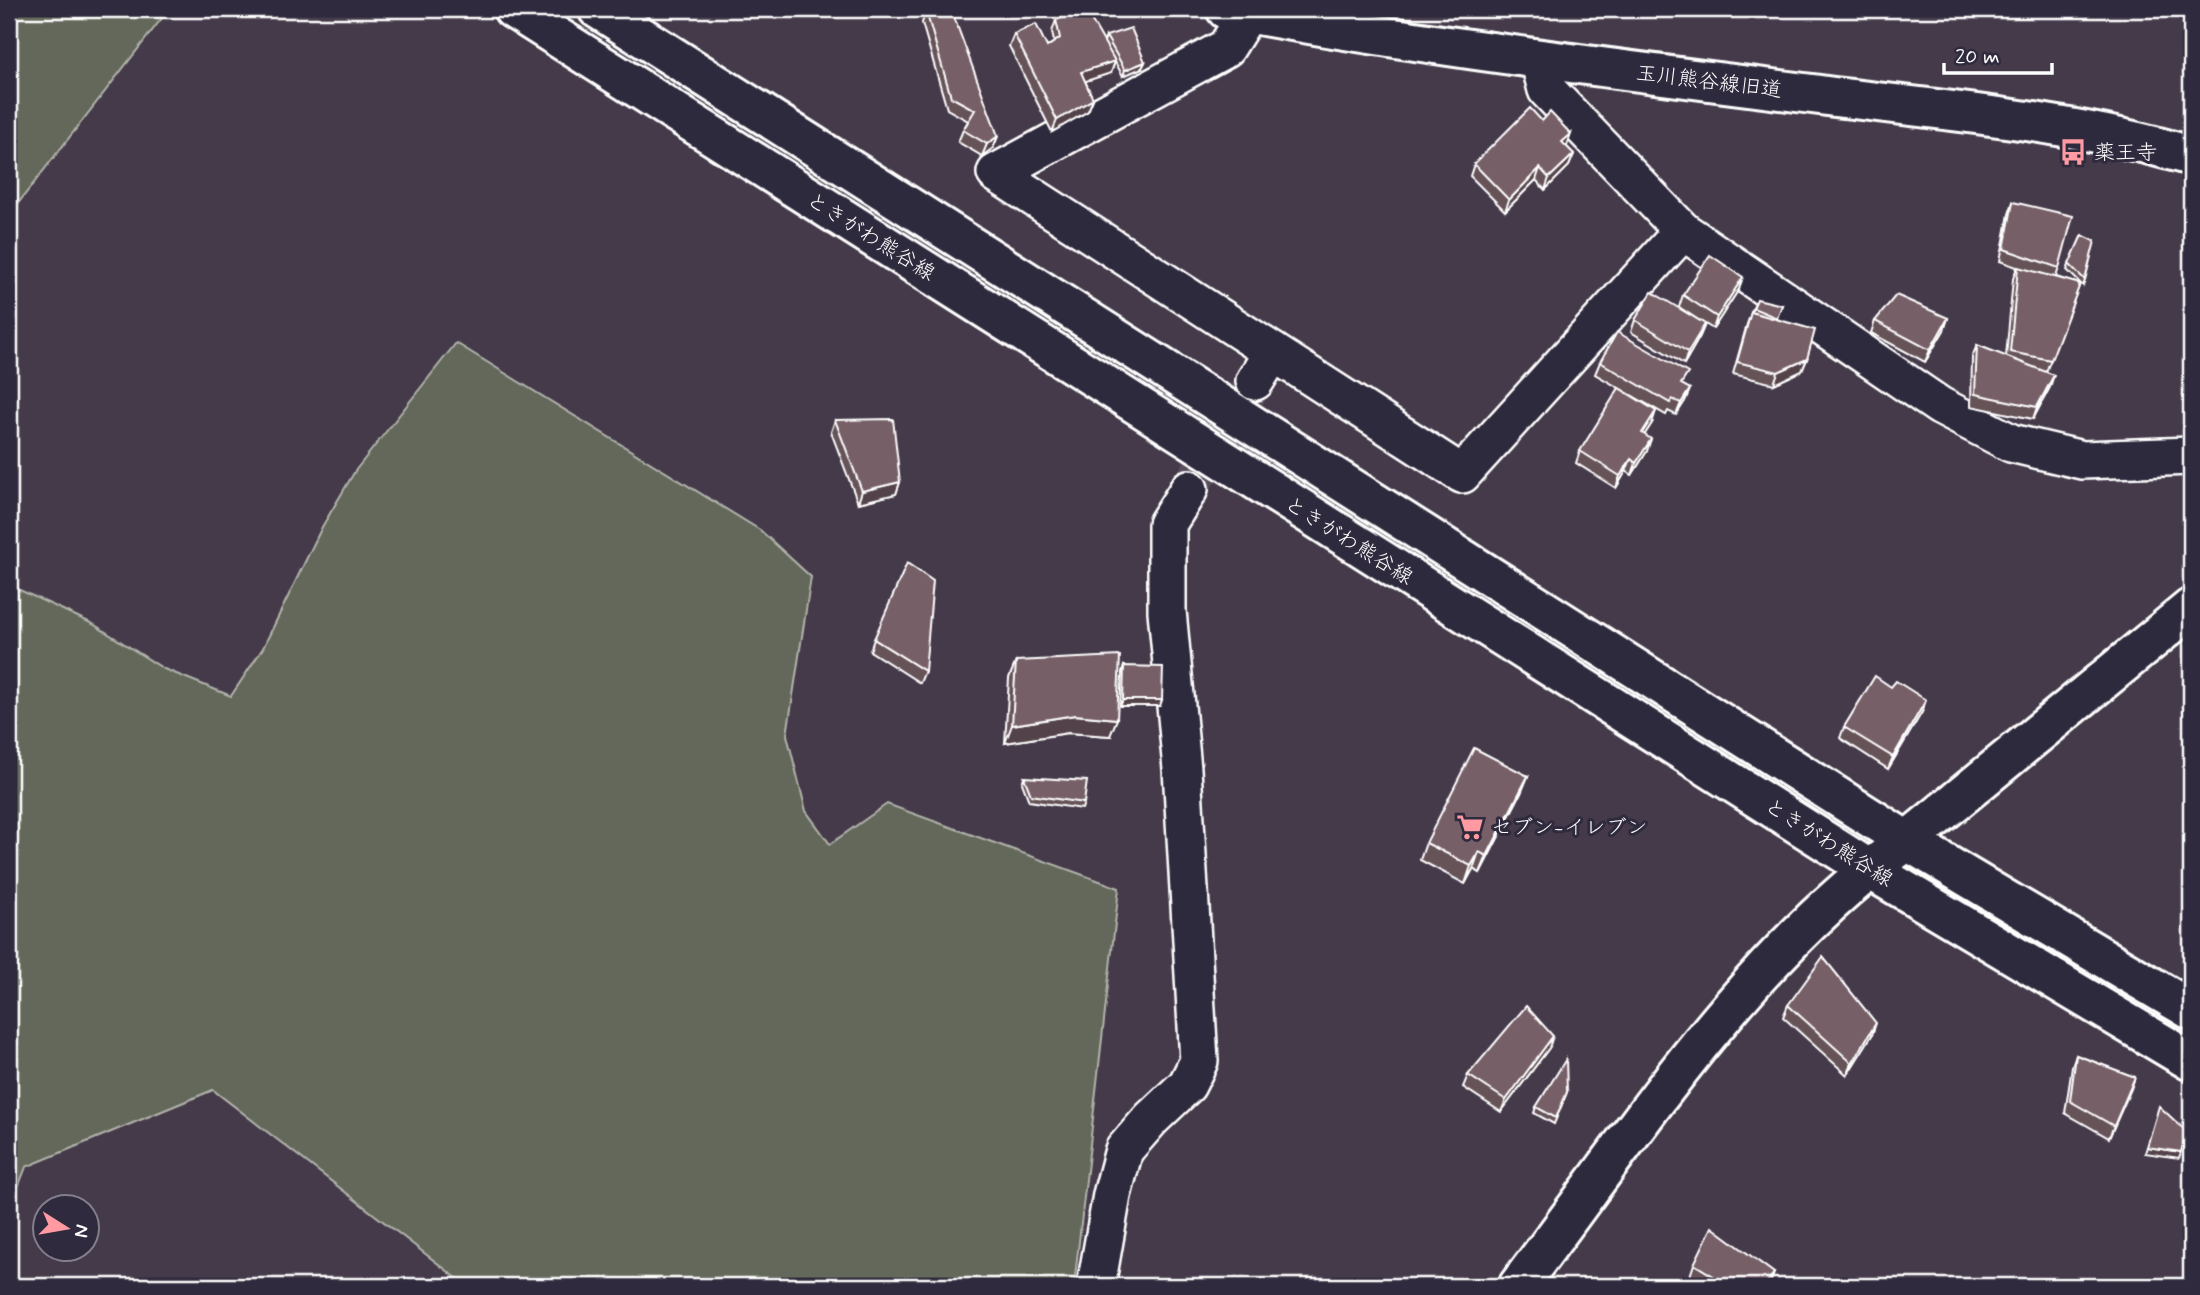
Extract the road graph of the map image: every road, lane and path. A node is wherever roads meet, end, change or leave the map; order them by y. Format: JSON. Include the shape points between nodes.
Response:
{"nodes":[{"id":1,"x":513,"y":9,"type":"edge"},
{"id":2,"x":598,"y":9,"type":"edge"},
{"id":3,"x":649,"y":9,"type":"edge"},
{"id":4,"x":1237,"y":11,"type":"edge"},
{"id":5,"x":664,"y":51,"type":"junction"},
{"id":6,"x":1539,"y":59,"type":"junction"},
{"id":7,"x":2191,"y":156,"type":"edge"},
{"id":8,"x":1684,"y":231,"type":"junction"},
{"id":9,"x":2191,"y":456,"type":"edge"},
{"id":10,"x":1189,"y":489,"type":"tunnel mouth"},
{"id":11,"x":2191,"y":608,"type":"edge"},
{"id":12,"x":1908,"y":841,"type":"junction"},
{"id":13,"x":1869,"y":869,"type":"junction"},
{"id":14,"x":2191,"y":1010,"type":"edge"},
{"id":15,"x":2191,"y":1061,"type":"edge"},
{"id":16,"x":1096,"y":1286,"type":"edge"},
{"id":17,"x":1518,"y":1286,"type":"edge"}],
"edges":[{"from":1,"to":13,"type":"main road","name":"ときがわ熊谷線"},
{"from":2,"to":5,"type":"main road","name":"ときがわ熊谷線"},
{"from":3,"to":5,"type":"main road"},
{"from":4,"to":6,"type":"main road","name":"玉川熊谷線旧道"},
{"from":4,"to":8,"type":"street","via":[[1226,48],[996,173],[1264,366],[1462,474]]},
{"from":5,"to":12,"type":"main road","name":"ときがわ熊谷線"},
{"from":6,"to":7,"type":"main road","name":"玉川熊谷線旧道","via":[[2046,124],[2144,142]]},
{"from":6,"to":8,"type":"street","via":[[1547,90]]},
{"from":8,"to":9,"type":"street","via":[[1940,405],[2011,443],[2082,460]]},
{"from":10,"to":16,"type":"street","via":[[1167,523],[1167,611],[1182,769],[1199,1061],[1186,1085],[1124,1150]]},
{"from":11,"to":12,"type":"main road"},
{"from":12,"to":13,"type":"main road"},
{"from":12,"to":14,"type":"main road","name":"ときがわ熊谷線"},
{"from":13,"to":15,"type":"main road","name":"ときがわ熊谷線"},
{"from":13,"to":17,"type":"main road","via":[[1747,988],[1664,1088]]}]}
